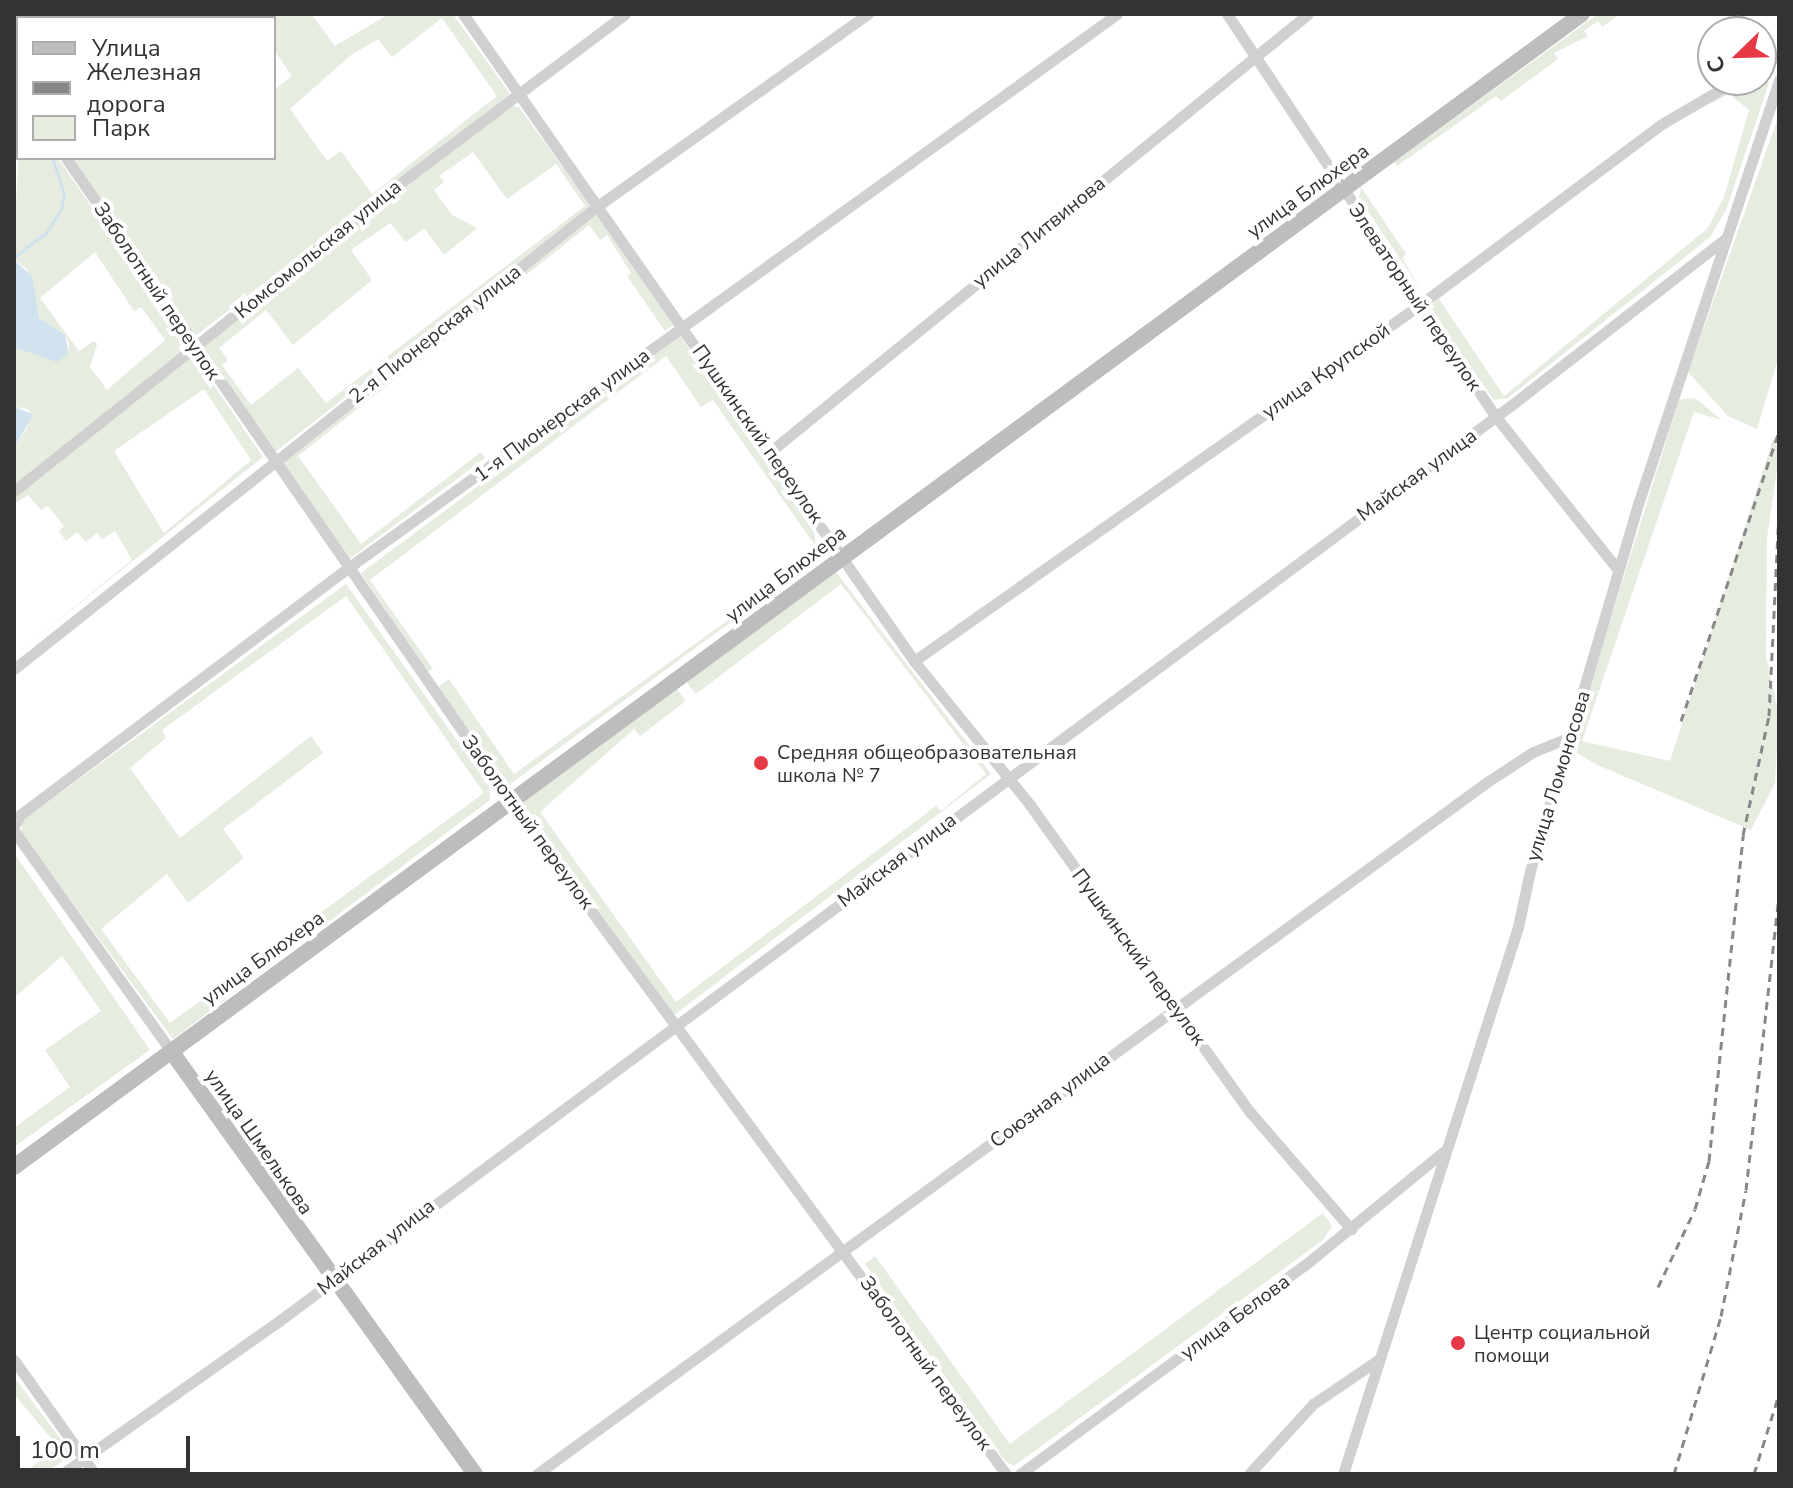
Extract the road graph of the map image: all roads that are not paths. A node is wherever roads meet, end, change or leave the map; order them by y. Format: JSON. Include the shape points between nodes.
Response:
{"nodes":[{"id":1,"x":463,"y":14,"type":"edge"},
{"id":2,"x":625,"y":14,"type":"edge"},
{"id":3,"x":868,"y":14,"type":"edge"},
{"id":4,"x":1117,"y":14,"type":"edge"},
{"id":5,"x":1227,"y":14,"type":"edge"},
{"id":6,"x":1308,"y":14,"type":"edge"},
{"id":7,"x":1582,"y":14,"type":"edge"},
{"id":8,"x":1252,"y":59,"type":"junction"},
{"id":9,"x":1779,"y":80,"type":"edge"},
{"id":10,"x":521,"y":94,"type":"junction"},
{"id":11,"x":1710,"y":96,"type":"edge"},
{"id":12,"x":67,"y":160,"type":"edge"},
{"id":13,"x":1342,"y":191,"type":"junction"},
{"id":14,"x":599,"y":205,"type":"junction"},
{"id":15,"x":1725,"y":239,"type":"junction"},
{"id":16,"x":1421,"y":304,"type":"junction"},
{"id":17,"x":684,"y":327,"type":"junction"},
{"id":18,"x":194,"y":347,"type":"junction"},
{"id":19,"x":1496,"y":417,"type":"junction"},
{"id":20,"x":771,"y":451,"type":"junction"},
{"id":21,"x":273,"y":462,"type":"junction"},
{"id":22,"x":14,"y":491,"type":"edge"},
{"id":23,"x":842,"y":557,"type":"junction"},
{"id":24,"x":348,"y":568,"type":"junction"},
{"id":25,"x":1618,"y":570,"type":"junction"},
{"id":26,"x":914,"y":661,"type":"junction"},
{"id":27,"x":14,"y":669,"type":"edge"},
{"id":28,"x":1570,"y":737,"type":"junction"},
{"id":29,"x":1007,"y":778,"type":"junction"},
{"id":30,"x":511,"y":800,"type":"junction"},
{"id":31,"x":14,"y":828,"type":"edge"},
{"id":32,"x":1176,"y":1008,"type":"junction"},
{"id":33,"x":675,"y":1023,"type":"junction"},
{"id":34,"x":171,"y":1051,"type":"junction"},
{"id":35,"x":1443,"y":1152,"type":"junction"},
{"id":36,"x":14,"y":1167,"type":"edge"},
{"id":37,"x":1351,"y":1229,"type":"junction"},
{"id":38,"x":843,"y":1255,"type":"junction"},
{"id":39,"x":333,"y":1280,"type":"junction"},
{"id":40,"x":14,"y":1360,"type":"edge"},
{"id":41,"x":1378,"y":1360,"type":"junction"},
{"id":42,"x":84,"y":1459,"type":"junction"},
{"id":43,"x":62,"y":1474,"type":"edge"},
{"id":44,"x":95,"y":1474,"type":"edge"},
{"id":45,"x":475,"y":1474,"type":"edge"},
{"id":46,"x":537,"y":1474,"type":"edge"},
{"id":47,"x":1006,"y":1474,"type":"edge"},
{"id":48,"x":1020,"y":1474,"type":"edge"},
{"id":49,"x":1249,"y":1474,"type":"edge"},
{"id":50,"x":1343,"y":1474,"type":"edge"}],
"edges":[{"from":1,"to":10,"type":"street","name":"Пушкинский переулок"},
{"from":2,"to":10,"type":"street","name":"Комсомольская улица"},
{"from":3,"to":14,"type":"street","name":"2-я Пионерская улица"},
{"from":4,"to":17,"type":"street","name":"1-я Пионерская улица"},
{"from":5,"to":8,"type":"street","name":"Элеваторный переулок"},
{"from":6,"to":8,"type":"street","name":"улица Литвинова"},
{"from":7,"to":13,"type":"street","name":"улица Блюхера"},
{"from":8,"to":13,"type":"street","name":"Элеваторный переулок"},
{"from":8,"to":20,"type":"street","name":"улица Литвинова"},
{"from":9,"to":15,"type":"street","name":"улица Ломоносова"},
{"from":10,"to":14,"type":"street","name":"Пушкинский переулок"},
{"from":10,"to":18,"type":"street","name":"Комсомольская улица"},
{"from":11,"to":16,"type":"street","name":"улица Крупской","via":[[1660,125]]},
{"from":12,"to":18,"type":"street","name":"Заболотный переулок"},
{"from":13,"to":16,"type":"street","name":"Элеваторный переулок"},
{"from":13,"to":23,"type":"street","name":"улица Блюхера"},
{"from":14,"to":17,"type":"street","name":"Пушкинский переулок"},
{"from":14,"to":21,"type":"street","name":"2-я Пионерская улица"},
{"from":15,"to":19,"type":"street","name":"Майская улица"},
{"from":15,"to":25,"type":"street","name":"улица Ломоносова"},
{"from":16,"to":19,"type":"street","name":"Элеваторный переулок"},
{"from":16,"to":26,"type":"street","name":"улица Крупской"},
{"from":17,"to":20,"type":"street","name":"Пушкинский переулок"},
{"from":17,"to":24,"type":"street","name":"1-я Пионерская улица"},
{"from":18,"to":21,"type":"street","name":"Заболотный переулок"},
{"from":18,"to":22,"type":"street","name":"Комсомольская улица"},
{"from":19,"to":25,"type":"street","name":"Элеваторный переулок"},
{"from":19,"to":29,"type":"street","name":"Майская улица"},
{"from":20,"to":23,"type":"street","name":"Пушкинский переулок"},
{"from":21,"to":24,"type":"street","name":"Заболотный переулок"},
{"from":21,"to":27,"type":"street","name":"2-я Пионерская улица"},
{"from":23,"to":26,"type":"street","name":"Пушкинский переулок"},
{"from":23,"to":30,"type":"street","name":"улица Блюхера"},
{"from":24,"to":30,"type":"street","name":"Заболотный переулок"},
{"from":24,"to":31,"type":"street","name":"1-я Пионерская улица","via":[[20,815]]},
{"from":25,"to":28,"type":"street","name":"улица Ломоносова"},
{"from":26,"to":29,"type":"street","name":"Пушкинский переулок"},
{"from":28,"to":32,"type":"street","name":"Союзная улица","via":[[1505,770]]},
{"from":28,"to":35,"type":"street","name":"улица Ломоносова","via":[[1518,927]]},
{"from":29,"to":32,"type":"street","name":"Пушкинский переулок"},
{"from":29,"to":33,"type":"street","name":"Майская улица"},
{"from":30,"to":33,"type":"street","name":"Заболотный переулок"},
{"from":30,"to":34,"type":"street","name":"улица Блюхера"},
{"from":31,"to":34,"type":"street","name":"улица Шмелькова"},
{"from":32,"to":37,"type":"street","name":"Пушкинский переулок","via":[[1250,1112]]},
{"from":32,"to":38,"type":"street","name":"Союзная улица"},
{"from":33,"to":38,"type":"street","name":"Заболотный переулок"},
{"from":33,"to":39,"type":"street","name":"Майская улица"},
{"from":34,"to":36,"type":"street","name":"улица Блюхера"},
{"from":34,"to":39,"type":"street","name":"улица Шмелькова"},
{"from":35,"to":37,"type":"street","name":"улица Белова"},
{"from":35,"to":41,"type":"street","name":"улица Ломоносова"},
{"from":37,"to":48,"type":"street","name":"улица Белова"},
{"from":38,"to":46,"type":"street","name":"Союзная улица"},
{"from":38,"to":47,"type":"street","name":"Заболотный переулок","via":[[865,1276]]},
{"from":39,"to":42,"type":"street","name":"Майская улица"},
{"from":39,"to":45,"type":"street","name":"улица Шмелькова"},
{"from":40,"to":42,"type":"street"},
{"from":41,"to":49,"type":"street","via":[[1313,1404]]},
{"from":41,"to":50,"type":"street","name":"улица Ломоносова"},
{"from":42,"to":43,"type":"street","name":"Майская улица"},
{"from":42,"to":44,"type":"street"}]}
